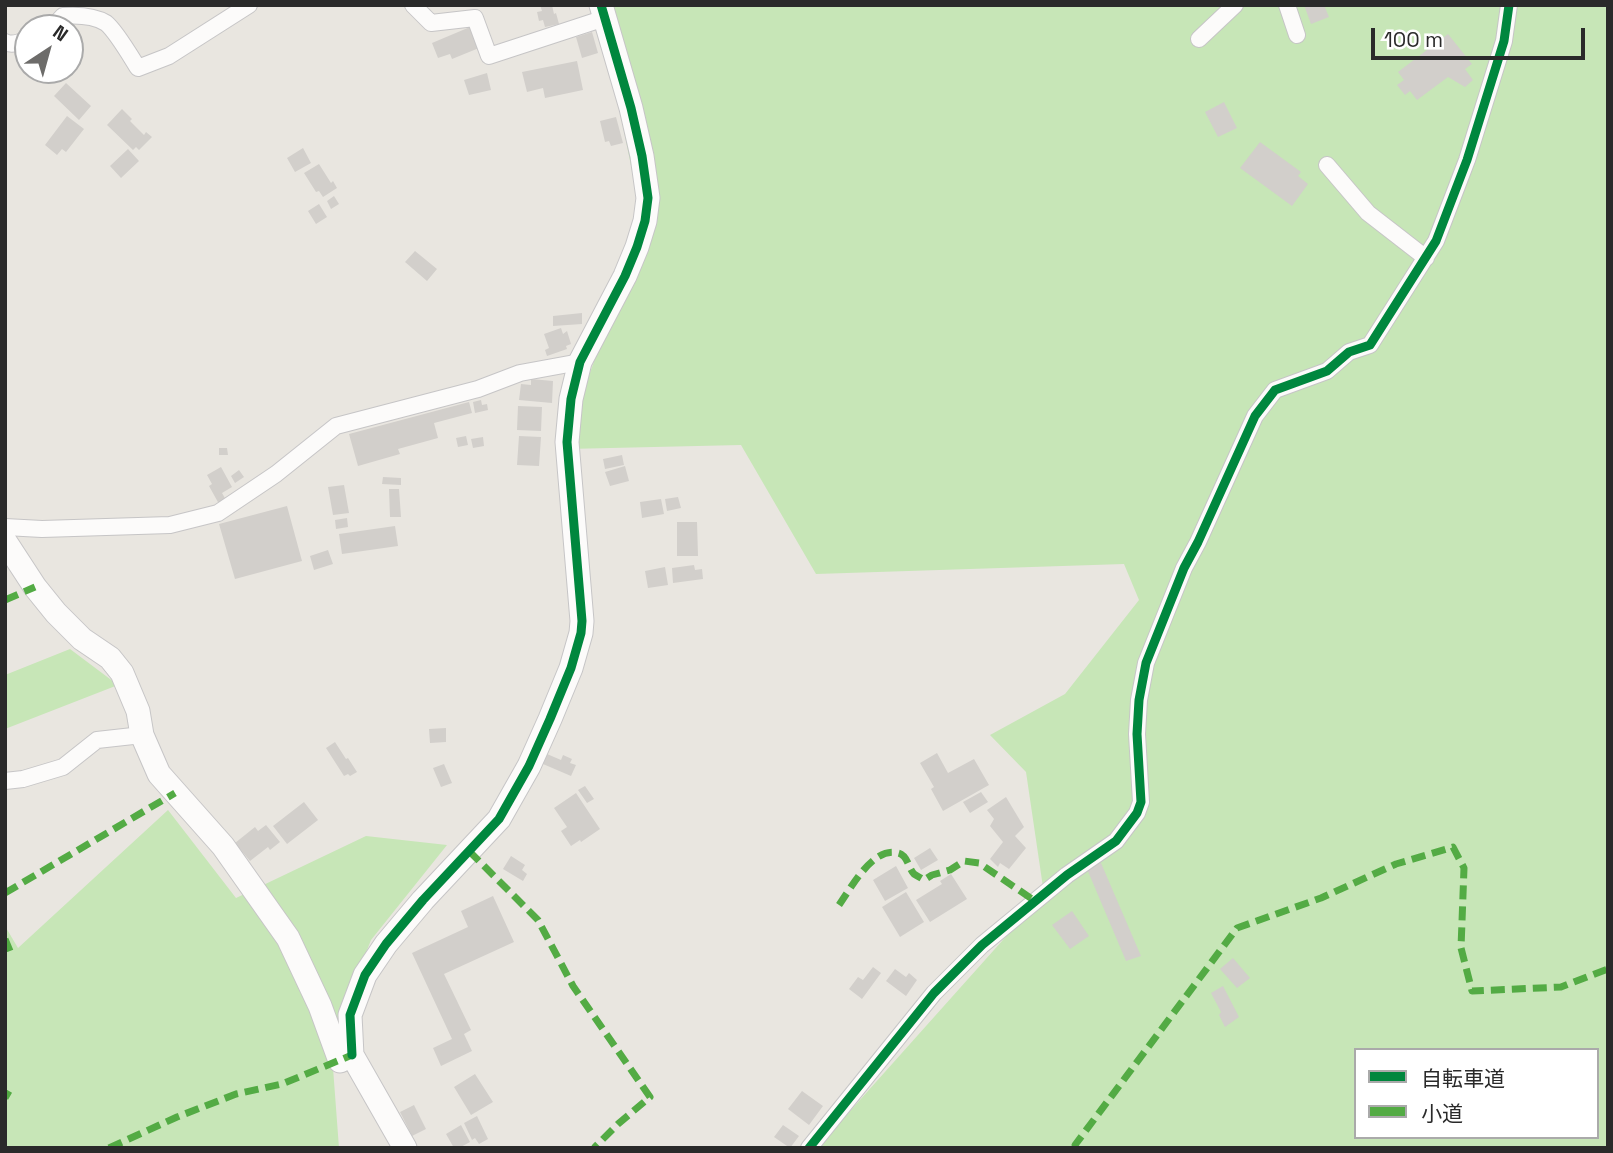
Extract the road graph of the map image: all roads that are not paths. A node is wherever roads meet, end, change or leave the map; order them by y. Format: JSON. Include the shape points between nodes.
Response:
{"nodes":[{"id":1,"x":249,"y":5,"type":"edge"},
{"id":2,"x":413,"y":5,"type":"edge"},
{"id":3,"x":1235,"y":5,"type":"edge"},
{"id":4,"x":1287,"y":5,"type":"edge"},
{"id":5,"x":1509,"y":5,"type":"edge"},
{"id":6,"x":603,"y":11,"type":"edge"},
{"id":7,"x":84,"y":16,"type":"edge"},
{"id":8,"x":1297,"y":35,"type":"dead end"},
{"id":9,"x":1199,"y":39,"type":"dead end"},
{"id":10,"x":1326,"y":165,"type":"dead end"},
{"id":11,"x":1426,"y":258,"type":"junction"},
{"id":12,"x":580,"y":362,"type":"junction"},
{"id":13,"x":5,"y":527,"type":"edge"},
{"id":14,"x":5,"y":541,"type":"edge"},
{"id":15,"x":142,"y":735,"type":"junction"},
{"id":16,"x":5,"y":781,"type":"edge"},
{"id":17,"x":352,"y":1055,"type":"junction"},
{"id":18,"x":405,"y":1148,"type":"edge"},
{"id":19,"x":809,"y":1148,"type":"edge"}],
"edges":[{"from":1,"to":7,"type":"street","via":[[169,56],[138,68],[106,23]]},
{"from":2,"to":6,"type":"street","via":[[431,23],[475,18],[489,56]]},
{"from":3,"to":9,"type":"street"},
{"from":4,"to":8,"type":"street"},
{"from":5,"to":11,"type":"street","via":[[1503,41],[1467,160]]},
{"from":6,"to":12,"type":"street","via":[[631,108],[648,198],[645,221],[625,276]]},
{"from":10,"to":11,"type":"street","via":[[1368,213]]},
{"from":11,"to":19,"type":"street","via":[[1370,345],[1349,352],[1327,371],[1275,390],[1255,416],[1184,568],[1146,663],[1137,734],[1138,813],[1116,841],[1067,874],[982,945],[934,993]]},
{"from":12,"to":13,"type":"street","via":[[520,373],[478,389],[336,426],[218,513],[170,526]]},
{"from":12,"to":17,"type":"street","via":[[567,442],[582,621],[571,668],[529,766],[499,819],[423,900],[365,975],[350,1015]]},
{"from":14,"to":15,"type":"street","via":[[56,613],[122,673],[138,711]]},
{"from":15,"to":16,"type":"street","via":[[97,740],[63,768]]},
{"from":15,"to":17,"type":"street","via":[[159,775],[223,846],[288,938],[340,1060]]},
{"from":17,"to":18,"type":"street"}]}
